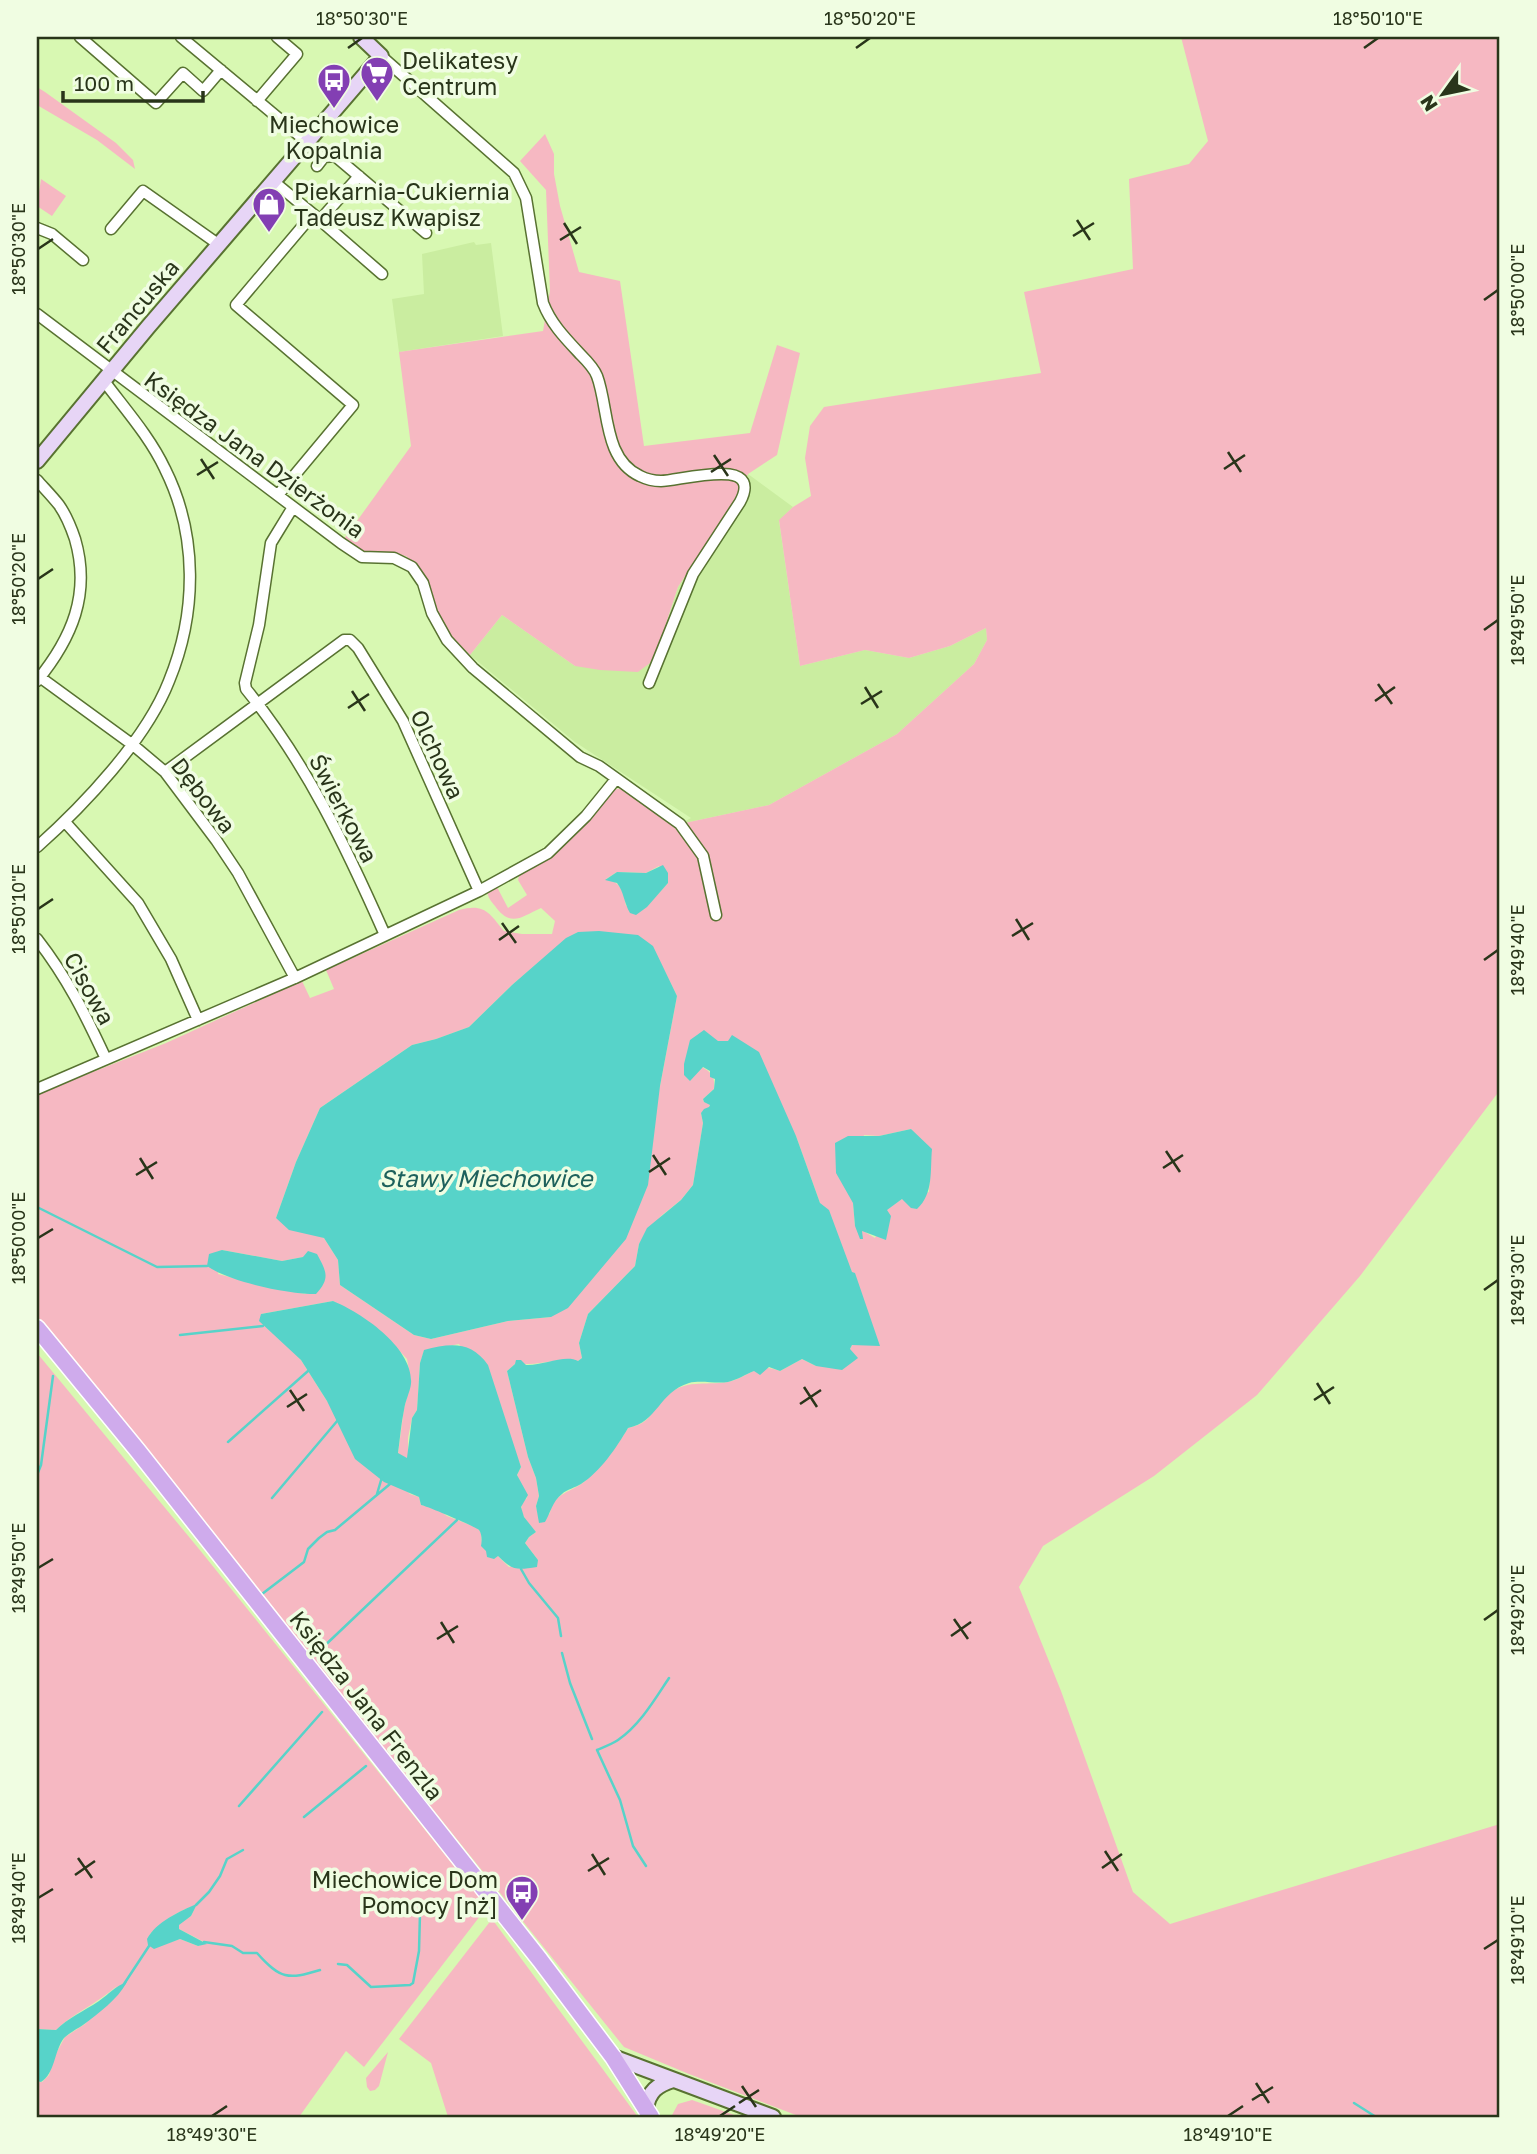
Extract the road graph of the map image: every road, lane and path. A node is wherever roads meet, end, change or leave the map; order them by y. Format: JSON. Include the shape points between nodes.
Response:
{"nodes":[{"id":1,"x":80,"y":37,"type":"edge"},
{"id":2,"x":181,"y":37,"type":"edge"},
{"id":3,"x":277,"y":37,"type":"edge"},
{"id":4,"x":362,"y":37,"type":"edge"},
{"id":5,"x":381,"y":56,"type":"junction"},
{"id":6,"x":221,"y":71,"type":"junction"},
{"id":7,"x":257,"y":101,"type":"junction"},
{"id":8,"x":307,"y":142,"type":"junction"},
{"id":9,"x":317,"y":166,"type":"dead end"},
{"id":10,"x":359,"y":176,"type":"junction"},
{"id":11,"x":273,"y":181,"type":"junction"},
{"id":12,"x":317,"y":217,"type":"junction"},
{"id":13,"x":37,"y":229,"type":"edge"},
{"id":14,"x":111,"y":229,"type":"dead end"},
{"id":15,"x":426,"y":233,"type":"dead end"},
{"id":16,"x":218,"y":244,"type":"junction"},
{"id":17,"x":83,"y":260,"type":"dead end"},
{"id":18,"x":382,"y":274,"type":"dead end"},
{"id":19,"x":37,"y":314,"type":"edge"},
{"id":20,"x":107,"y":376,"type":"junction"},
{"id":21,"x":37,"y":461,"type":"edge"},
{"id":22,"x":37,"y":480,"type":"edge"},
{"id":23,"x":278,"y":495,"type":"junction"},
{"id":24,"x":293,"y":507,"type":"junction"},
{"id":25,"x":38,"y":678,"type":"edge"},
{"id":26,"x":649,"y":683,"type":"dead end"},
{"id":27,"x":259,"y":704,"type":"junction"},
{"id":28,"x":133,"y":745,"type":"junction"},
{"id":29,"x":165,"y":772,"type":"junction"},
{"id":30,"x":616,"y":779,"type":"junction"},
{"id":31,"x":65,"y":822,"type":"junction"},
{"id":32,"x":37,"y":848,"type":"edge"},
{"id":33,"x":479,"y":891,"type":"junction"},
{"id":34,"x":716,"y":915,"type":"dead end"},
{"id":35,"x":386,"y":935,"type":"junction"},
{"id":36,"x":37,"y":939,"type":"edge"},
{"id":37,"x":295,"y":978,"type":"junction"},
{"id":38,"x":198,"y":1020,"type":"junction"},
{"id":39,"x":106,"y":1059,"type":"junction"},
{"id":40,"x":37,"y":1088,"type":"edge"},
{"id":41,"x":37,"y":1328,"type":"edge"},
{"id":42,"x":614,"y":2057,"type":"junction"},
{"id":43,"x":673,"y":2080,"type":"junction"},
{"id":44,"x":649,"y":2113,"type":"edge"},
{"id":45,"x":773,"y":2117,"type":"edge"}],
"edges":[{"from":1,"to":6,"type":"street","via":[[156,103],[183,73],[203,91]]},
{"from":2,"to":6,"type":"street"},
{"from":3,"to":7,"type":"street","via":[[297,54]]},
{"from":4,"to":5,"type":"street"},
{"from":5,"to":8,"type":"street","name":"Francuska"},
{"from":5,"to":26,"type":"street","via":[[514,173],[526,198],[543,303],[557,329],[596,372],[612,442],[626,466],[637,475],[662,481],[723,473],[736,475],[744,483],[740,502],[693,573]]},
{"from":6,"to":7,"type":"street"},
{"from":7,"to":8,"type":"street"},
{"from":8,"to":11,"type":"street","name":"Francuska"},
{"from":9,"to":10,"type":"street","via":[[324,157],[335,156]]},
{"from":10,"to":12,"type":"street"},
{"from":10,"to":15,"type":"street"},
{"from":11,"to":12,"type":"street"},
{"from":11,"to":16,"type":"street","name":"Francuska"},
{"from":12,"to":18,"type":"street"},
{"from":12,"to":23,"type":"street","via":[[236,305],[353,405]]},
{"from":13,"to":17,"type":"street","via":[[52,234]]},
{"from":14,"to":16,"type":"street","via":[[143,191]]},
{"from":16,"to":20,"type":"street","name":"Francuska"},
{"from":19,"to":20,"type":"street","name":"Księdza Jana Dzierżonia"},
{"from":20,"to":21,"type":"street","name":"Francuska"},
{"from":20,"to":23,"type":"street","name":"Księdza Jana Dzierżonia"},
{"from":20,"to":28,"type":"street","via":[[165,469],[184,526],[191,579],[181,645],[169,682]]},
{"from":22,"to":25,"type":"street","via":[[71,525],[82,572],[72,623]]},
{"from":23,"to":24,"type":"street","name":"Księdza Jana Dzierżonia"},
{"from":24,"to":27,"type":"street","name":"Świerkowa","via":[[271,543],[260,625],[245,683]]},
{"from":24,"to":30,"type":"street","name":"Księdza Jana Dzierżonia","via":[[362,557],[394,558],[412,566],[432,613],[455,649],[580,757]]},
{"from":25,"to":28,"type":"street","name":"Dębowa"},
{"from":27,"to":29,"type":"street"},
{"from":27,"to":33,"type":"street","name":"Olchowa","via":[[350,640],[403,721]]},
{"from":27,"to":35,"type":"street","name":"Świerkowa","via":[[320,798]]},
{"from":28,"to":29,"type":"street","name":"Dębowa"},
{"from":28,"to":31,"type":"street"},
{"from":29,"to":37,"type":"street","name":"Dębowa","via":[[238,873]]},
{"from":30,"to":33,"type":"street","via":[[548,853]]},
{"from":30,"to":34,"type":"street","name":"Księdza Jana Dzierżonia","via":[[680,824],[694,841],[703,856]]},
{"from":31,"to":32,"type":"street"},
{"from":31,"to":38,"type":"street","via":[[138,903],[171,959]]},
{"from":33,"to":35,"type":"street"},
{"from":35,"to":37,"type":"street"},
{"from":36,"to":39,"type":"street","name":"Cisowa","via":[[66,979]]},
{"from":37,"to":38,"type":"street"},
{"from":38,"to":39,"type":"street"},
{"from":39,"to":40,"type":"street"},
{"from":41,"to":42,"type":"main road","name":"Księdza Jana Frenzla"},
{"from":42,"to":43,"type":"street"},
{"from":42,"to":44,"type":"main road","name":"Księdza Jana Frenzla"},
{"from":43,"to":44,"type":"street","via":[[653,2089]]},
{"from":43,"to":45,"type":"street"}]}
